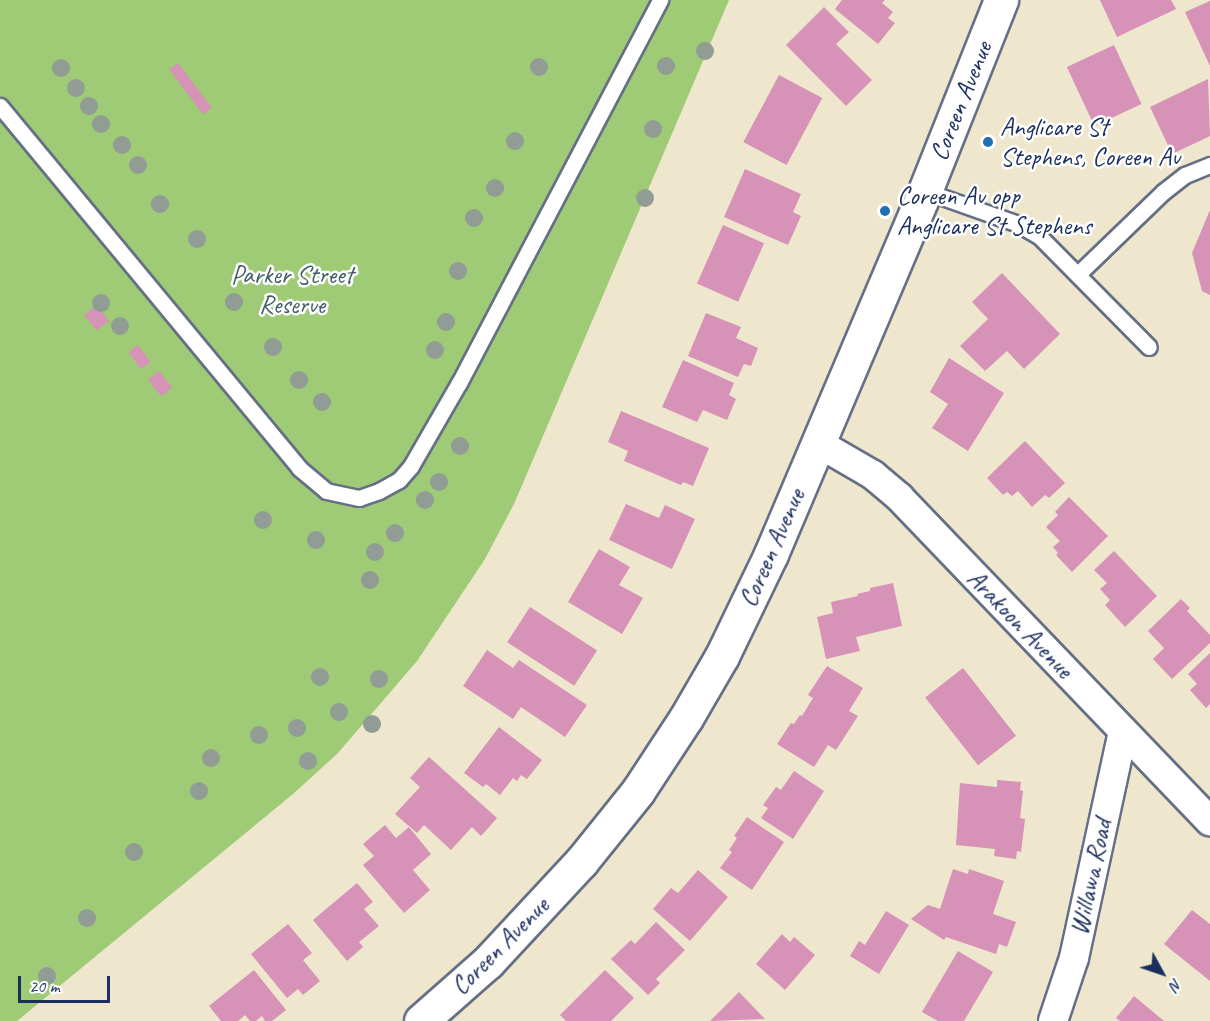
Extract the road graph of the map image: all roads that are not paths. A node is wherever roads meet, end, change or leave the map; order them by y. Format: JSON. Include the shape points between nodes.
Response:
{"nodes":[{"id":1,"x":660,"y":0,"type":"edge"},
{"id":2,"x":1001,"y":0,"type":"edge"},
{"id":3,"x":0,"y":106,"type":"edge"},
{"id":4,"x":1210,"y":165,"type":"edge"},
{"id":5,"x":925,"y":191,"type":"junction"},
{"id":6,"x":1078,"y":274,"type":"junction"},
{"id":7,"x":1149,"y":347,"type":"dead end"},
{"id":8,"x":818,"y":442,"type":"junction"},
{"id":9,"x":1123,"y":731,"type":"junction"},
{"id":10,"x":1210,"y":821,"type":"edge"},
{"id":11,"x":421,"y":1021,"type":"edge"},
{"id":12,"x":1053,"y":1021,"type":"edge"}],
"edges":[{"from":1,"to":3,"type":"lane","via":[[411,466],[399,480],[359,498],[326,491],[299,468]]},
{"from":2,"to":5,"type":"street","name":"Coreen Avenue"},
{"from":4,"to":6,"type":"lane","via":[[1185,175],[1164,192]]},
{"from":5,"to":6,"type":"lane","via":[[1018,224],[1039,236]]},
{"from":5,"to":8,"type":"street","name":"Coreen Avenue"},
{"from":6,"to":7,"type":"lane"},
{"from":8,"to":9,"type":"street","name":"Arakoon Avenue","via":[[873,475],[900,498]]},
{"from":8,"to":11,"type":"street","name":"Coreen Avenue","via":[[722,656],[638,791],[518,932]]},
{"from":9,"to":10,"type":"street","name":"Arakoon Avenue"},
{"from":9,"to":12,"type":"street","name":"Willawa Road","via":[[1074,958]]}]}
